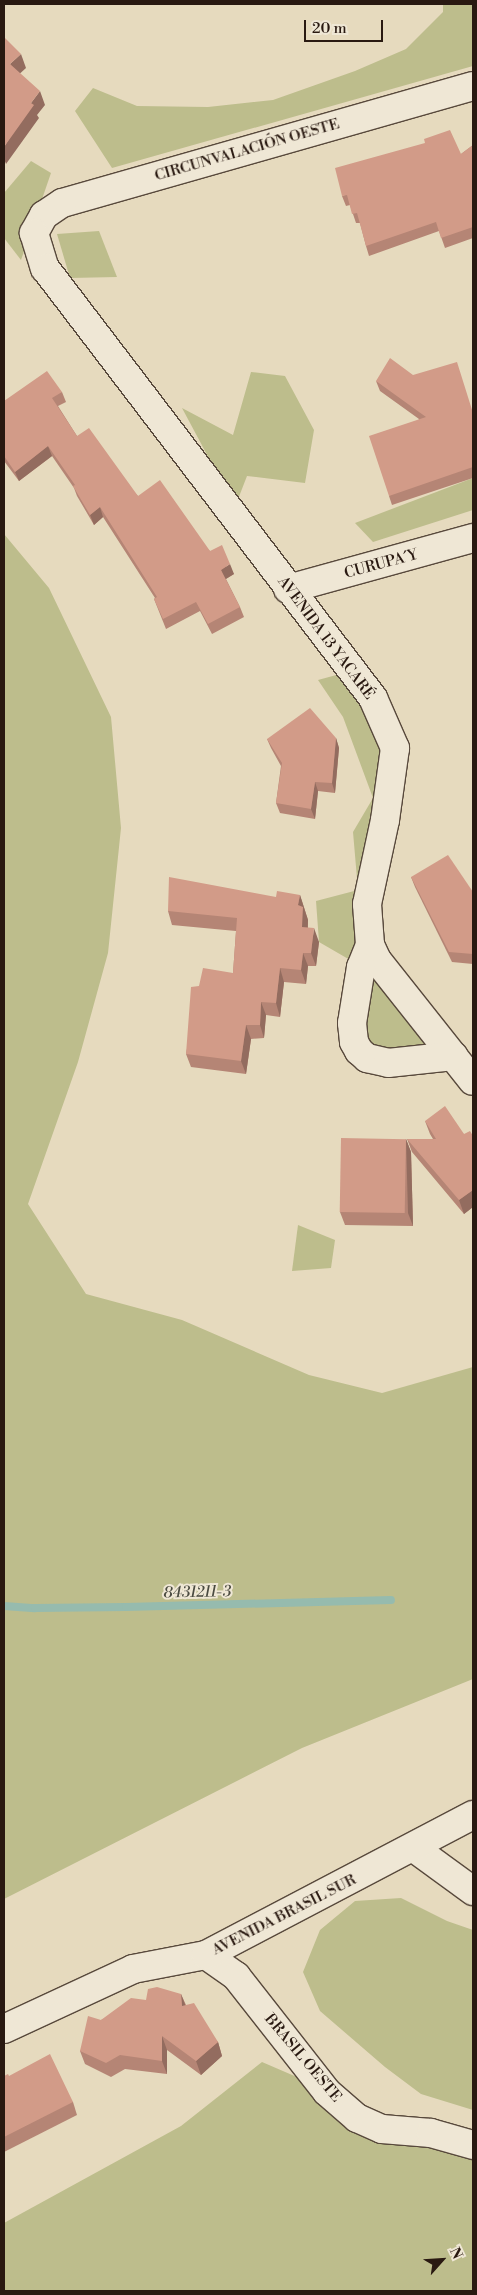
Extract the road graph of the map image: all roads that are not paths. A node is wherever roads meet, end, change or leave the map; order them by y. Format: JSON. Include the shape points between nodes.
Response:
{"nodes":[{"id":1,"x":473,"y":86,"type":"edge"},
{"id":2,"x":34,"y":233,"type":"joint"},
{"id":3,"x":473,"y":538,"type":"edge"},
{"id":4,"x":288,"y":589,"type":"junction"},
{"id":5,"x":370,"y":945,"type":"junction"},
{"id":6,"x":454,"y":1056,"type":"junction"},
{"id":7,"x":473,"y":1081,"type":"edge"},
{"id":8,"x":473,"y":1815,"type":"edge"},
{"id":9,"x":414,"y":1848,"type":"junction"},
{"id":10,"x":473,"y":1891,"type":"edge"},
{"id":11,"x":206,"y":1955,"type":"junction"},
{"id":12,"x":4,"y":2029,"type":"edge"},
{"id":13,"x":473,"y":2145,"type":"edge"}],
"edges":[{"from":1,"to":2,"type":"street","name":"CIRCUNVALACIÓN OESTE","via":[[62,203],[44,215]]},
{"from":2,"to":4,"type":"street","name":"AVENIDA 13 YACARÉ","via":[[45,268]]},
{"from":3,"to":4,"type":"street","name":"CURUPA´Y"},
{"from":4,"to":5,"type":"street","name":"AVENIDA 13 YACARÉ","via":[[373,698],[395,748],[385,820],[367,904]]},
{"from":5,"to":6,"type":"street","name":"AVENIDA 13 YACARÉ","via":[[377,960]]},
{"from":5,"to":6,"type":"street","via":[[361,968],[352,1023],[354,1042],[359,1051],[366,1058],[388,1063]]},
{"from":6,"to":7,"type":"street","name":"AVENIDA 13 YACARÉ"},
{"from":8,"to":9,"type":"street","name":"AVENIDA BRASIL SUR"},
{"from":9,"to":10,"type":"street"},
{"from":9,"to":11,"type":"street","name":"AVENIDA BRASIL SUR"},
{"from":11,"to":12,"type":"street","name":"AVENIDA BRASIL SUR","via":[[133,1969]]},
{"from":11,"to":13,"type":"street","name":"BRASIL OESTE","via":[[236,1976],[327,2092],[357,2118],[382,2129],[431,2133]]}]}
